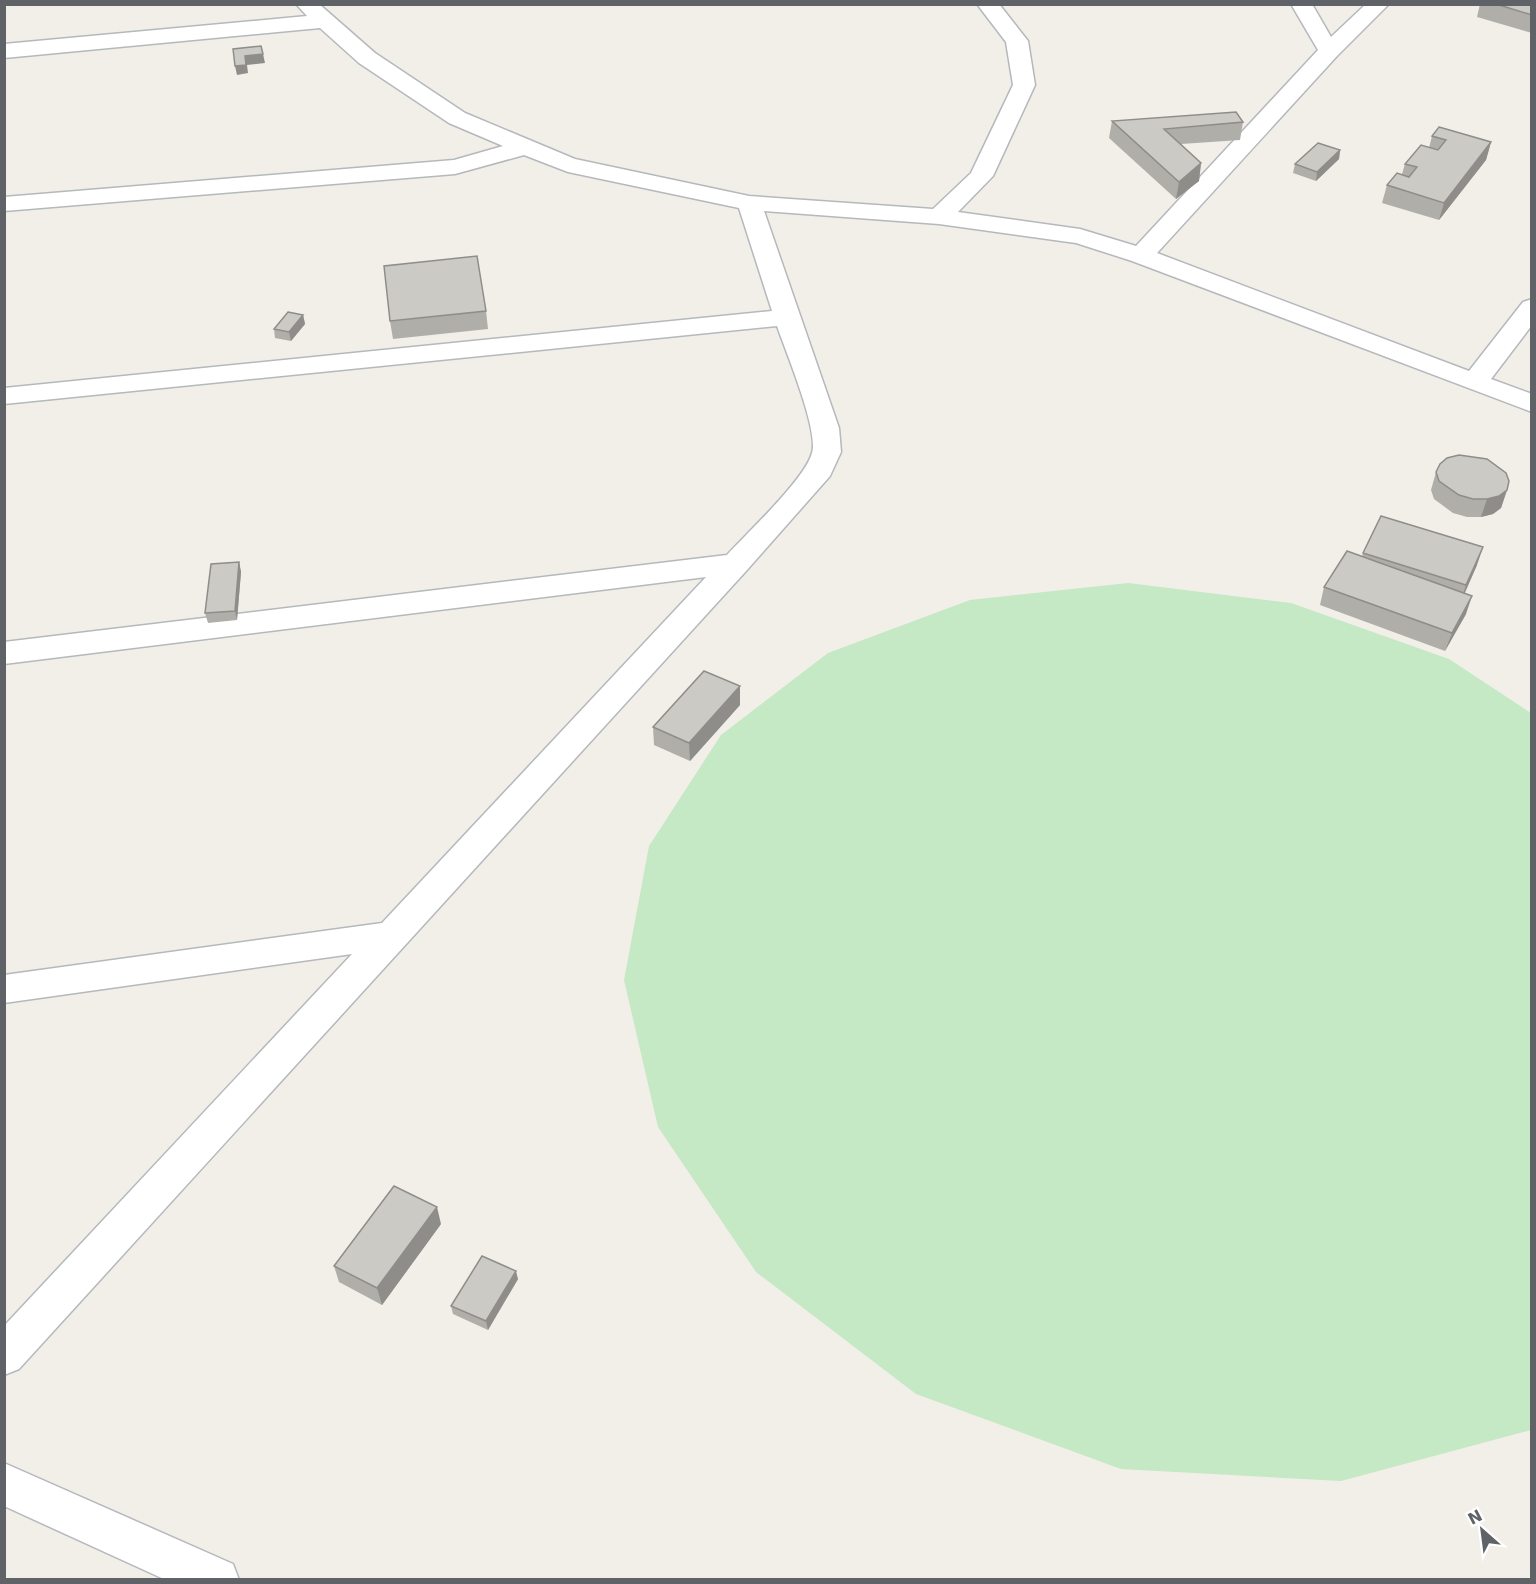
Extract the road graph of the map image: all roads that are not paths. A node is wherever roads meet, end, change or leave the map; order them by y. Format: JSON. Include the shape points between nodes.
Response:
{"nodes":[{"id":1,"x":306,"y":4,"type":"edge"},
{"id":2,"x":987,"y":4,"type":"edge"},
{"id":3,"x":1301,"y":4,"type":"edge"},
{"id":4,"x":1379,"y":4,"type":"edge"},
{"id":5,"x":326,"y":21,"type":"junction"},
{"id":6,"x":4,"y":51,"type":"edge"},
{"id":7,"x":1329,"y":51,"type":"junction"},
{"id":8,"x":525,"y":147,"type":"junction"},
{"id":9,"x":749,"y":203,"type":"junction"},
{"id":10,"x":4,"y":204,"type":"edge"},
{"id":11,"x":939,"y":217,"type":"junction"},
{"id":12,"x":1141,"y":256,"type":"junction"},
{"id":13,"x":1532,"y":307,"type":"edge"},
{"id":14,"x":787,"y":317,"type":"junction"},
{"id":15,"x":1474,"y":383,"type":"junction"},
{"id":16,"x":4,"y":396,"type":"edge"},
{"id":17,"x":1532,"y":404,"type":"edge"},
{"id":18,"x":737,"y":563,"type":"junction"},
{"id":19,"x":4,"y":653,"type":"edge"},
{"id":20,"x":394,"y":935,"type":"junction"},
{"id":21,"x":4,"y":989,"type":"edge"},
{"id":22,"x":4,"y":1356,"type":"edge"},
{"id":23,"x":4,"y":1484,"type":"edge"},
{"id":24,"x":217,"y":1580,"type":"edge"}],
"edges":[{"from":1,"to":5,"type":"street"},
{"from":2,"to":11,"type":"street","via":[[1017,41],[1024,85],[981,176]]},
{"from":3,"to":7,"type":"street"},
{"from":4,"to":7,"type":"street"},
{"from":5,"to":6,"type":"street"},
{"from":5,"to":8,"type":"street","via":[[367,58],[457,118]]},
{"from":7,"to":12,"type":"street"},
{"from":8,"to":9,"type":"street","via":[[568,165]]},
{"from":8,"to":10,"type":"street","via":[[455,167]]},
{"from":9,"to":11,"type":"street"},
{"from":9,"to":14,"type":"street"},
{"from":11,"to":12,"type":"street","via":[[1080,236]]},
{"from":12,"to":15,"type":"street"},
{"from":13,"to":15,"type":"street"},
{"from":14,"to":16,"type":"street"},
{"from":14,"to":18,"type":"street","via":[[825,428],[827,452],[816,476]]},
{"from":15,"to":17,"type":"street"},
{"from":18,"to":19,"type":"street"},
{"from":18,"to":20,"type":"street"},
{"from":20,"to":21,"type":"street"},
{"from":20,"to":22,"type":"street"},
{"from":23,"to":24,"type":"street"}]}
